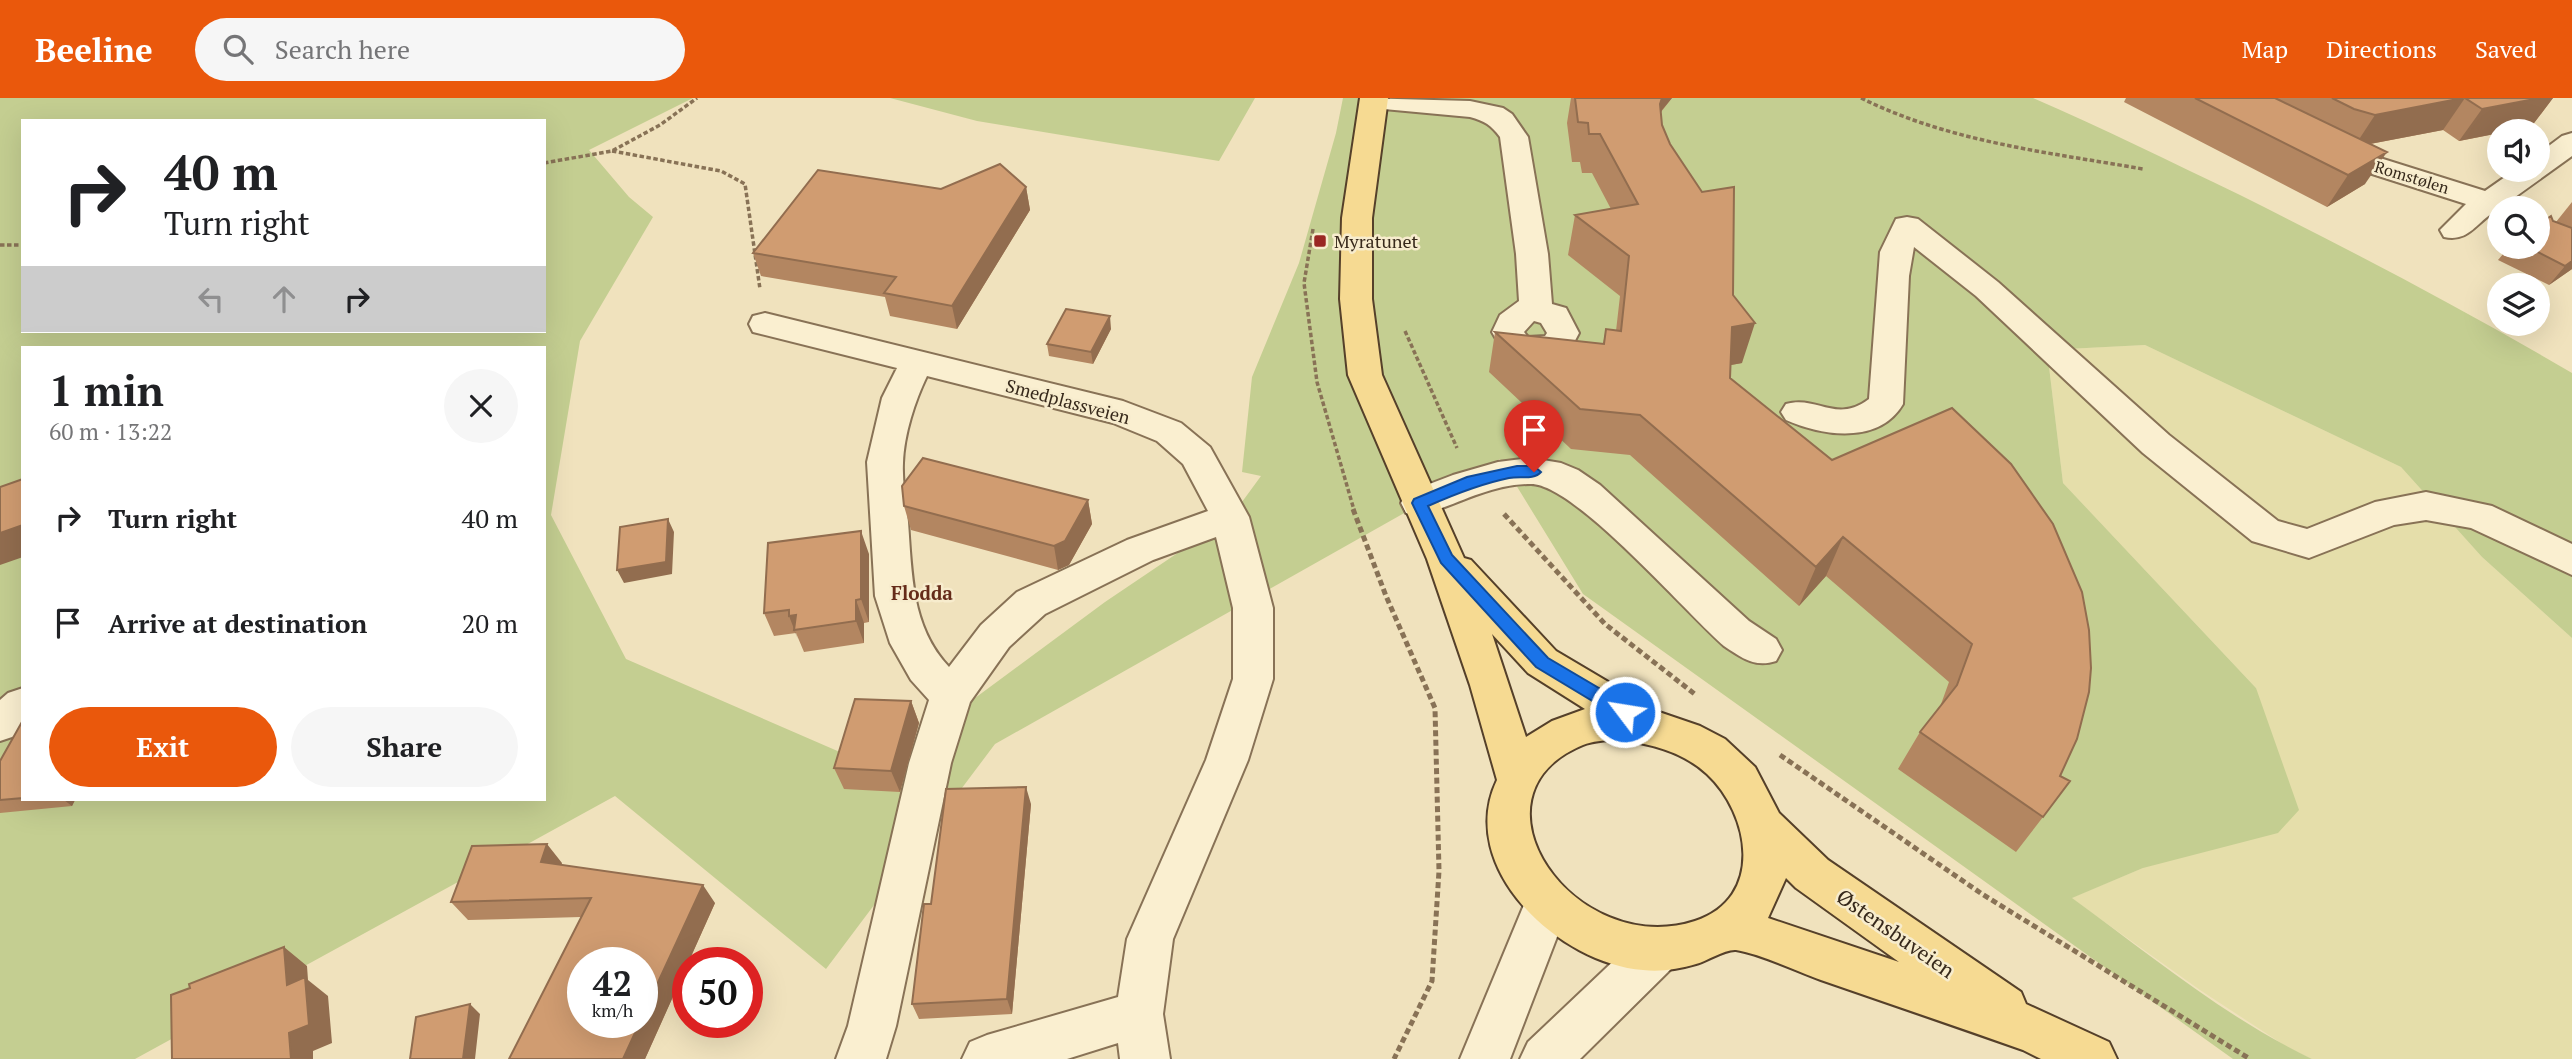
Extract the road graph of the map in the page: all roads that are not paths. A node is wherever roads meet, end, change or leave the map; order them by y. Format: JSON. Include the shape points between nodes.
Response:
{"nodes":[{"id":1,"x":1374,"y":99,"type":"edge"},
{"id":2,"x":1493,"y":106,"type":"edge"},
{"id":3,"x":2300,"y":138,"type":"edge"},
{"id":4,"x":2572,"y":142,"type":"edge"},
{"id":5,"x":2550,"y":158,"type":"edge"},
{"id":6,"x":2521,"y":182,"type":"edge"},
{"id":7,"x":2506,"y":196,"type":"edge"},
{"id":8,"x":2487,"y":202,"type":"edge"},
{"id":9,"x":2487,"y":210,"type":"edge"},
{"id":10,"x":2455,"y":230,"type":"dead end"},
{"id":11,"x":1536,"y":309,"type":"dead end"},
{"id":12,"x":765,"y":324,"type":"road end"},
{"id":13,"x":916,"y":362,"type":"junction"},
{"id":14,"x":1798,"y":412,"type":"dead end"},
{"id":15,"x":1419,"y":503,"type":"junction"},
{"id":16,"x":1230,"y":517,"type":"junction"},
{"id":17,"x":1446,"y":559,"type":"junction"},
{"id":18,"x":2572,"y":561,"type":"edge"},
{"id":19,"x":1762,"y":650,"type":"dead end"},
{"id":20,"x":951,"y":696,"type":"junction"},
{"id":21,"x":21,"y":707,"type":"edge"},
{"id":22,"x":0,"y":724,"type":"edge"},
{"id":23,"x":1646,"y":725,"type":"junction"},
{"id":24,"x":1517,"y":777,"type":"junction"},
{"id":25,"x":1765,"y":827,"type":"junction"},
{"id":26,"x":1546,"y":903,"type":"junction"},
{"id":27,"x":1730,"y":928,"type":"junction"},
{"id":28,"x":1658,"y":949,"type":"junction"},
{"id":29,"x":2034,"y":1030,"type":"junction"},
{"id":30,"x":1142,"y":1036,"type":"edge"},
{"id":31,"x":861,"y":1059,"type":"edge"},
{"id":32,"x":987,"y":1059,"type":"edge"},
{"id":33,"x":1485,"y":1059,"type":"edge"},
{"id":34,"x":1545,"y":1059,"type":"edge"},
{"id":35,"x":2092,"y":1059,"type":"edge"}],
"edges":[{"from":1,"to":2,"type":"street","via":[[1470,109]]},
{"from":1,"to":15,"type":"main road","via":[[1357,218],[1360,337],[1365,375]]},
{"from":2,"to":11,"type":"street","via":[[1514,137]]},
{"from":3,"to":8,"type":"street","name":"Romstølen"},
{"from":4,"to":5,"type":"street"},
{"from":6,"to":7,"type":"street"},
{"from":9,"to":10,"type":"street"},
{"from":12,"to":13,"type":"street","name":"Smedplassveien"},
{"from":13,"to":16,"type":"street","name":"Smedplassveien","via":[[1123,413],[1169,432],[1196,456]]},
{"from":13,"to":20,"type":"street","via":[[900,398],[885,461],[894,596],[904,632],[925,668]]},
{"from":14,"to":18,"type":"street","via":[[1814,420],[1843,424],[1873,416],[1886,404],[1892,276],[1907,226],[1987,289],[2156,444],[2265,531],[2309,544],[2388,512],[2426,506],[2479,516]]},
{"from":15,"to":17,"type":"main road"},
{"from":15,"to":19,"type":"street","via":[[1473,481],[1517,471],[1562,476],[1737,633]]},
{"from":16,"to":20,"type":"street","via":[[1140,550],[1031,603],[995,636]]},
{"from":16,"to":30,"type":"street","name":"Smedplassveien","via":[[1253,608],[1253,679],[1227,760],[1150,939]]},
{"from":17,"to":23,"type":"main road","via":[[1542,662]]},
{"from":17,"to":24,"type":"main road"},
{"from":20,"to":31,"type":"street","via":[[930,763]]},
{"from":21,"to":22,"type":"street"},
{"from":23,"to":24,"type":"main road","via":[[1614,722],[1556,738],[1534,755]]},
{"from":23,"to":25,"type":"main road","via":[[1685,738],[1721,761],[1749,792]]},
{"from":24,"to":26,"type":"main road","via":[[1509,807],[1510,840],[1523,873]]},
{"from":25,"to":27,"type":"main road","via":[[1768,864],[1756,900]]},
{"from":25,"to":29,"type":"main road","name":"Østensbuveien","via":[[1812,874]]},
{"from":26,"to":28,"type":"main road","via":[[1579,928],[1617,944]]},
{"from":26,"to":33,"type":"street"},
{"from":27,"to":28,"type":"main road","via":[[1697,944]]},
{"from":27,"to":29,"type":"main road","name":"Østensbuveien"},
{"from":28,"to":34,"type":"street"},
{"from":29,"to":35,"type":"main road","name":"Østensbuveien"},
{"from":30,"to":32,"type":"street","name":"Smedplassveien"}]}
